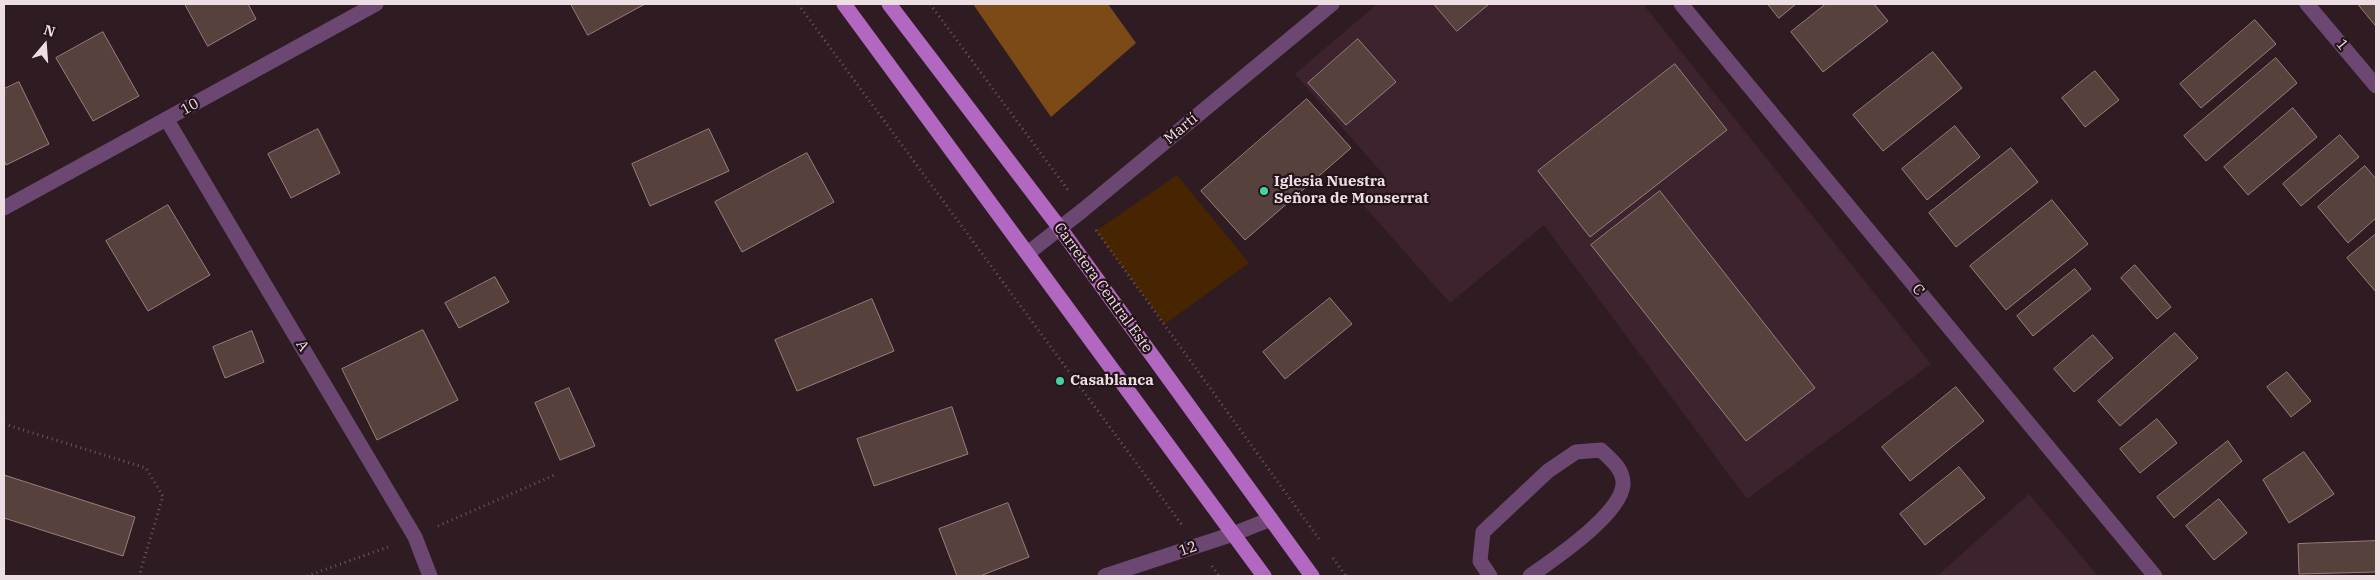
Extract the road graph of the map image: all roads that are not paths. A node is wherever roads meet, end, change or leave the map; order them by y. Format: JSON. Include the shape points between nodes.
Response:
{"nodes":[{"id":1,"x":376,"y":4,"type":"edge"},
{"id":2,"x":844,"y":4,"type":"edge"},
{"id":3,"x":888,"y":4,"type":"edge"},
{"id":4,"x":1332,"y":4,"type":"edge"},
{"id":5,"x":1681,"y":4,"type":"edge"},
{"id":6,"x":2307,"y":4,"type":"edge"},
{"id":7,"x":2376,"y":86,"type":"edge"},
{"id":8,"x":167,"y":120,"type":"junction"},
{"id":9,"x":4,"y":208,"type":"edge"},
{"id":10,"x":1060,"y":229,"type":"junction"},
{"id":11,"x":1028,"y":253,"type":"junction"},
{"id":12,"x":1272,"y":519,"type":"junction"},
{"id":13,"x":1233,"y":534,"type":"junction"},
{"id":14,"x":430,"y":576,"type":"edge"},
{"id":15,"x":1105,"y":576,"type":"edge"},
{"id":16,"x":1264,"y":576,"type":"edge"},
{"id":17,"x":1312,"y":576,"type":"edge"},
{"id":18,"x":1490,"y":576,"type":"edge"},
{"id":19,"x":1530,"y":576,"type":"edge"},
{"id":20,"x":2155,"y":576,"type":"edge"}],
"edges":[{"from":1,"to":8,"type":"street","name":"10"},
{"from":2,"to":11,"type":"main road"},
{"from":3,"to":10,"type":"main road","name":"Carretera Central Este"},
{"from":4,"to":10,"type":"street","name":"Martí"},
{"from":5,"to":20,"type":"street","name":"C"},
{"from":6,"to":7,"type":"street","name":"1"},
{"from":8,"to":9,"type":"street","name":"10"},
{"from":8,"to":14,"type":"street","name":"A","via":[[416,537]]},
{"from":10,"to":11,"type":"street","name":"Martí"},
{"from":10,"to":12,"type":"main road","name":"Carretera Central Este"},
{"from":11,"to":13,"type":"main road"},
{"from":12,"to":13,"type":"street","name":"12"},
{"from":12,"to":17,"type":"main road","name":"Carretera Central Este"},
{"from":13,"to":15,"type":"street","name":"12"},
{"from":13,"to":16,"type":"main road"},
{"from":18,"to":19,"type":"street","via":[[1480,562],[1483,532],[1548,471],[1576,452],[1601,450],[1620,468],[1623,485],[1615,504],[1577,542]]}]}
